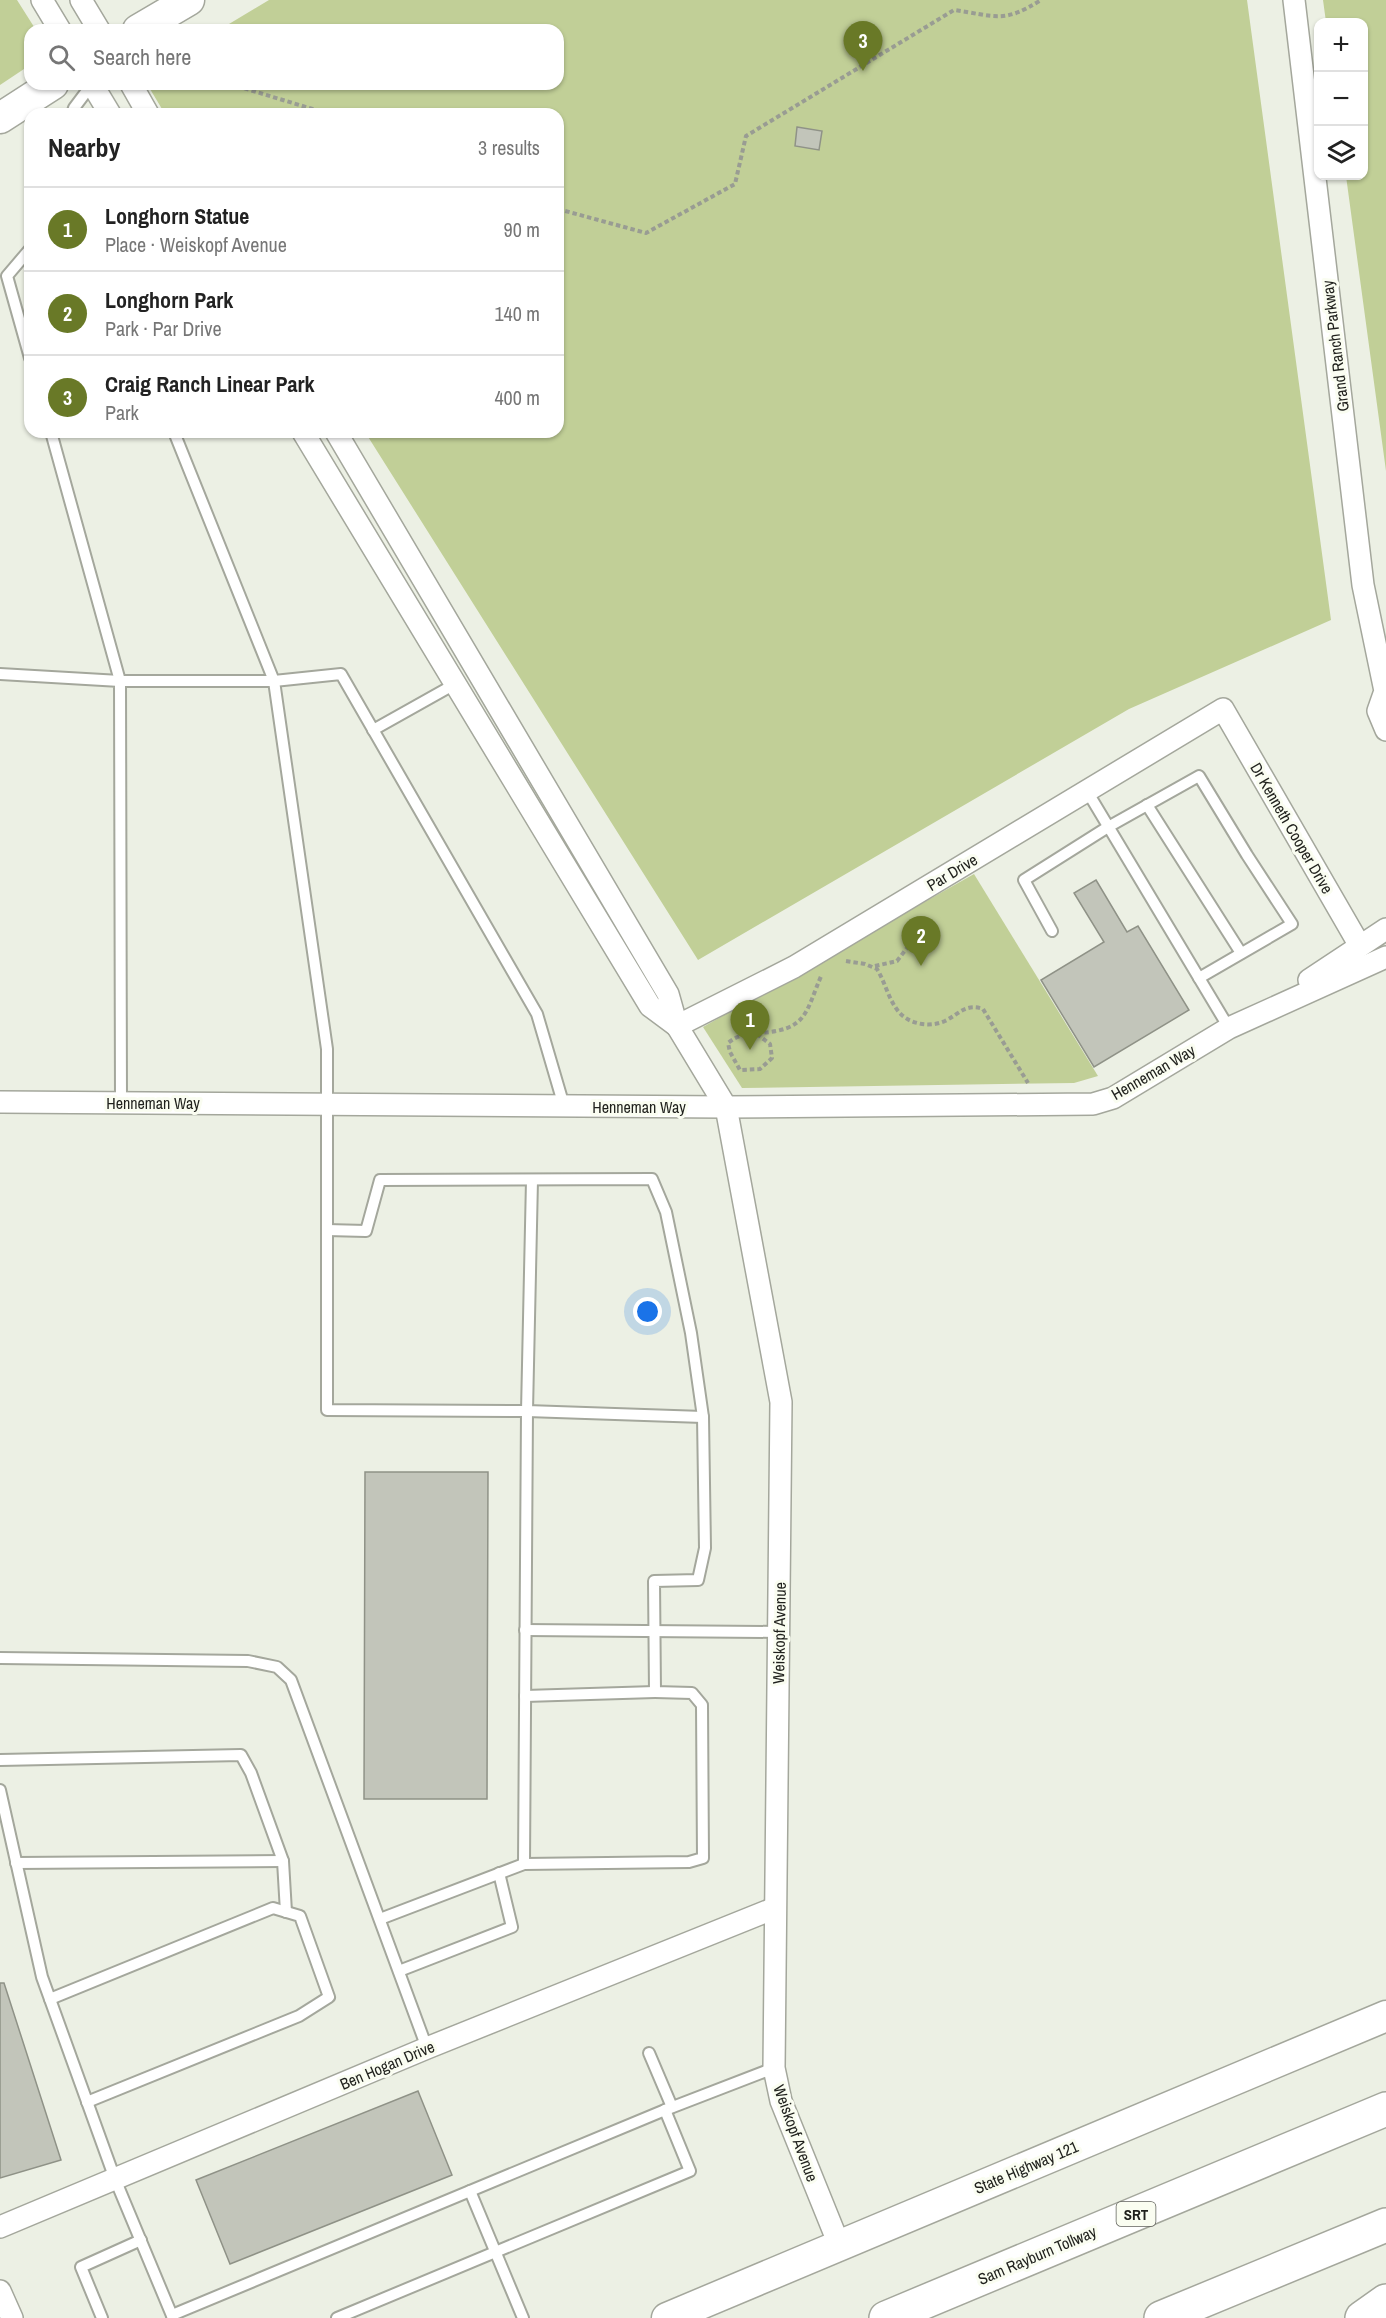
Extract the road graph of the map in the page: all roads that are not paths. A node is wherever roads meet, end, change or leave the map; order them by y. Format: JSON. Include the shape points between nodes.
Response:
{"nodes":[{"id":1,"x":42,"y":0,"type":"edge"},
{"id":2,"x":81,"y":0,"type":"edge"},
{"id":3,"x":189,"y":0,"type":"edge"},
{"id":4,"x":1294,"y":0,"type":"edge"},
{"id":5,"x":56,"y":24,"type":"edge"},
{"id":6,"x":95,"y":24,"type":"edge"},
{"id":7,"x":148,"y":24,"type":"edge"},
{"id":8,"x":44,"y":90,"type":"edge"},
{"id":9,"x":88,"y":90,"type":"edge"},
{"id":10,"x":96,"y":90,"type":"edge"},
{"id":11,"x":134,"y":90,"type":"edge"},
{"id":12,"x":74,"y":108,"type":"edge"},
{"id":13,"x":106,"y":108,"type":"edge"},
{"id":14,"x":145,"y":108,"type":"edge"},
{"id":15,"x":0,"y":118,"type":"edge"},
{"id":16,"x":24,"y":256,"type":"edge"},
{"id":17,"x":24,"y":337,"type":"edge"},
{"id":18,"x":53,"y":438,"type":"edge"},
{"id":19,"x":176,"y":438,"type":"edge"},
{"id":20,"x":307,"y":438,"type":"edge"},
{"id":21,"x":340,"y":438,"type":"edge"},
{"id":22,"x":0,"y":674,"type":"edge"},
{"id":23,"x":120,"y":681,"type":"junction"},
{"id":24,"x":274,"y":681,"type":"junction"},
{"id":25,"x":455,"y":684,"type":"junction"},
{"id":26,"x":1385,"y":692,"type":"edge"},
{"id":27,"x":1223,"y":709,"type":"joint"},
{"id":28,"x":373,"y":730,"type":"junction"},
{"id":29,"x":1386,"y":730,"type":"edge"},
{"id":30,"x":1087,"y":791,"type":"junction"},
{"id":31,"x":1147,"y":805,"type":"junction"},
{"id":32,"x":1108,"y":827,"type":"junction"},
{"id":33,"x":1386,"y":929,"type":"edge"},
{"id":34,"x":1052,"y":930,"type":"dead end"},
{"id":35,"x":1360,"y":946,"type":"junction"},
{"id":36,"x":1241,"y":954,"type":"junction"},
{"id":37,"x":1386,"y":957,"type":"edge"},
{"id":38,"x":1199,"y":978,"type":"junction"},
{"id":39,"x":1256,"y":1016,"type":"junction"},
{"id":40,"x":677,"y":1026,"type":"junction"},
{"id":41,"x":1229,"y":1028,"type":"junction"},
{"id":42,"x":0,"y":1102,"type":"edge"},
{"id":43,"x":121,"y":1103,"type":"junction"},
{"id":44,"x":327,"y":1105,"type":"junction"},
{"id":45,"x":564,"y":1106,"type":"junction"},
{"id":46,"x":726,"y":1107,"type":"junction"},
{"id":47,"x":532,"y":1180,"type":"junction"},
{"id":48,"x":327,"y":1230,"type":"junction"},
{"id":49,"x":527,"y":1411,"type":"junction"},
{"id":50,"x":703,"y":1417,"type":"junction"},
{"id":51,"x":525,"y":1630,"type":"junction"},
{"id":52,"x":656,"y":1631,"type":"junction"},
{"id":53,"x":778,"y":1632,"type":"junction"},
{"id":54,"x":0,"y":1658,"type":"edge"},
{"id":55,"x":655,"y":1692,"type":"junction"},
{"id":56,"x":525,"y":1696,"type":"junction"},
{"id":57,"x":0,"y":1760,"type":"edge"},
{"id":58,"x":0,"y":1790,"type":"edge"},
{"id":59,"x":283,"y":1861,"type":"junction"},
{"id":60,"x":16,"y":1863,"type":"junction"},
{"id":61,"x":524,"y":1864,"type":"junction"},
{"id":62,"x":498,"y":1873,"type":"junction"},
{"id":63,"x":775,"y":1908,"type":"junction"},
{"id":64,"x":286,"y":1912,"type":"junction"},
{"id":65,"x":380,"y":1919,"type":"junction"},
{"id":66,"x":399,"y":1971,"type":"junction"},
{"id":67,"x":50,"y":1999,"type":"junction"},
{"id":68,"x":1386,"y":2016,"type":"edge"},
{"id":69,"x":427,"y":2048,"type":"junction"},
{"id":70,"x":649,"y":2053,"type":"dead end"},
{"id":71,"x":774,"y":2068,"type":"junction"},
{"id":72,"x":87,"y":2103,"type":"junction"},
{"id":73,"x":668,"y":2109,"type":"junction"},
{"id":74,"x":1386,"y":2109,"type":"edge"},
{"id":75,"x":115,"y":2179,"type":"junction"},
{"id":76,"x":470,"y":2191,"type":"junction"},
{"id":77,"x":1386,"y":2225,"type":"edge"},
{"id":78,"x":0,"y":2227,"type":"edge"},
{"id":79,"x":141,"y":2240,"type":"junction"},
{"id":80,"x":840,"y":2247,"type":"junction"},
{"id":81,"x":496,"y":2252,"type":"junction"},
{"id":82,"x":0,"y":2291,"type":"edge"},
{"id":83,"x":1386,"y":2301,"type":"edge"},
{"id":84,"x":173,"y":2317,"type":"edge"},
{"id":85,"x":12,"y":2318,"type":"edge"},
{"id":86,"x":102,"y":2318,"type":"edge"},
{"id":87,"x":338,"y":2318,"type":"edge"},
{"id":88,"x":523,"y":2318,"type":"edge"},
{"id":89,"x":667,"y":2318,"type":"edge"},
{"id":90,"x":886,"y":2318,"type":"edge"},
{"id":91,"x":1161,"y":2318,"type":"edge"},
{"id":92,"x":1362,"y":2318,"type":"edge"}],
"edges":[{"from":1,"to":5,"type":"street"},
{"from":2,"to":6,"type":"street"},
{"from":3,"to":7,"type":"main road"},
{"from":4,"to":26,"type":"street","name":"Grand Ranch Parkway","via":[[1363,585]]},
{"from":8,"to":15,"type":"main road"},
{"from":9,"to":12,"type":"lane"},
{"from":10,"to":13,"type":"street"},
{"from":11,"to":14,"type":"street"},
{"from":16,"to":17,"type":"lane","via":[[7,276]]},
{"from":18,"to":23,"type":"lane"},
{"from":19,"to":24,"type":"lane"},
{"from":20,"to":25,"type":"street"},
{"from":21,"to":40,"type":"street","via":[[668,994]]},
{"from":22,"to":23,"type":"lane"},
{"from":23,"to":24,"type":"lane"},
{"from":23,"to":43,"type":"lane"},
{"from":24,"to":28,"type":"lane","via":[[341,674]]},
{"from":24,"to":44,"type":"lane","via":[[327,1049]]},
{"from":25,"to":28,"type":"lane"},
{"from":25,"to":40,"type":"street","via":[[650,1006]]},
{"from":26,"to":29,"type":"street","name":"Grand Ranch Parkway","via":[[1378,711]]},
{"from":27,"to":30,"type":"street","name":"Par Drive"},
{"from":27,"to":35,"type":"street","name":"Dr Kenneth Cooper Drive"},
{"from":28,"to":45,"type":"lane","via":[[537,1014]]},
{"from":30,"to":32,"type":"lane"},
{"from":30,"to":40,"type":"street","name":"Par Drive","via":[[794,967]]},
{"from":31,"to":32,"type":"lane"},
{"from":31,"to":36,"type":"lane"},
{"from":31,"to":36,"type":"lane","via":[[1199,776],[1292,924]]},
{"from":32,"to":34,"type":"lane","via":[[1024,880]]},
{"from":32,"to":38,"type":"lane"},
{"from":33,"to":35,"type":"street","name":"Henneman Way"},
{"from":35,"to":39,"type":"street","name":"Henneman Way"},
{"from":36,"to":38,"type":"lane"},
{"from":37,"to":39,"type":"street","name":"Henneman Way"},
{"from":38,"to":41,"type":"lane"},
{"from":39,"to":41,"type":"street","name":"Henneman Way"},
{"from":40,"to":46,"type":"street","name":"Weiskopf Avenue"},
{"from":41,"to":46,"type":"street","name":"Henneman Way","via":[[1113,1098],[1093,1104]]},
{"from":42,"to":43,"type":"street","name":"Henneman Way"},
{"from":43,"to":44,"type":"street","name":"Henneman Way"},
{"from":44,"to":45,"type":"street","name":"Henneman Way"},
{"from":44,"to":48,"type":"lane"},
{"from":45,"to":46,"type":"street","name":"Henneman Way"},
{"from":46,"to":53,"type":"street","name":"Weiskopf Avenue","via":[[782,1402]]},
{"from":47,"to":48,"type":"lane","via":[[380,1180],[366,1231]]},
{"from":47,"to":49,"type":"lane"},
{"from":47,"to":50,"type":"lane","via":[[652,1179],[668,1220]]},
{"from":48,"to":49,"type":"lane","via":[[327,1410]]},
{"from":49,"to":50,"type":"lane"},
{"from":49,"to":51,"type":"lane"},
{"from":50,"to":52,"type":"lane","via":[[705,1548],[698,1580],[654,1581]]},
{"from":51,"to":52,"type":"lane"},
{"from":51,"to":56,"type":"lane"},
{"from":52,"to":53,"type":"lane"},
{"from":52,"to":55,"type":"lane"},
{"from":53,"to":63,"type":"street","name":"Weiskopf Avenue"},
{"from":54,"to":65,"type":"lane","via":[[248,1661],[277,1666],[291,1680]]},
{"from":55,"to":56,"type":"lane"},
{"from":55,"to":61,"type":"lane","via":[[692,1693],[702,1705],[703,1858],[689,1862]]},
{"from":56,"to":61,"type":"lane"},
{"from":57,"to":59,"type":"lane","via":[[241,1755]]},
{"from":58,"to":60,"type":"lane"},
{"from":59,"to":60,"type":"lane"},
{"from":59,"to":64,"type":"lane"},
{"from":60,"to":67,"type":"lane"},
{"from":61,"to":62,"type":"lane"},
{"from":62,"to":65,"type":"lane"},
{"from":62,"to":66,"type":"lane","via":[[512,1927]]},
{"from":63,"to":69,"type":"street","name":"Ben Hogan Drive"},
{"from":63,"to":71,"type":"street","name":"Weiskopf Avenue"},
{"from":64,"to":67,"type":"lane","via":[[273,1908]]},
{"from":64,"to":72,"type":"lane","via":[[300,1916],[329,1997],[299,2016]]},
{"from":65,"to":66,"type":"lane"},
{"from":66,"to":69,"type":"lane"},
{"from":67,"to":72,"type":"lane"},
{"from":68,"to":80,"type":"main road","name":"State Highway 121"},
{"from":69,"to":75,"type":"street","name":"Ben Hogan Drive"},
{"from":70,"to":73,"type":"lane"},
{"from":71,"to":73,"type":"lane"},
{"from":71,"to":80,"type":"street","name":"Weiskopf Avenue","via":[[781,2101]]},
{"from":72,"to":75,"type":"lane"},
{"from":73,"to":76,"type":"lane"},
{"from":73,"to":81,"type":"lane","via":[[690,2171]]},
{"from":74,"to":90,"type":"highway","name":"Sam Rayburn Tollway","number":"SRT"},
{"from":75,"to":78,"type":"street","name":"Ben Hogan Drive"},
{"from":75,"to":79,"type":"lane"},
{"from":76,"to":81,"type":"lane"},
{"from":76,"to":84,"type":"lane"},
{"from":77,"to":91,"type":"highway"},
{"from":79,"to":84,"type":"lane"},
{"from":79,"to":86,"type":"lane","via":[[81,2267]]},
{"from":80,"to":89,"type":"main road","name":"State Highway 121"},
{"from":81,"to":87,"type":"lane"},
{"from":81,"to":88,"type":"lane"},
{"from":82,"to":85,"type":"street"},
{"from":83,"to":92,"type":"highway"}]}
